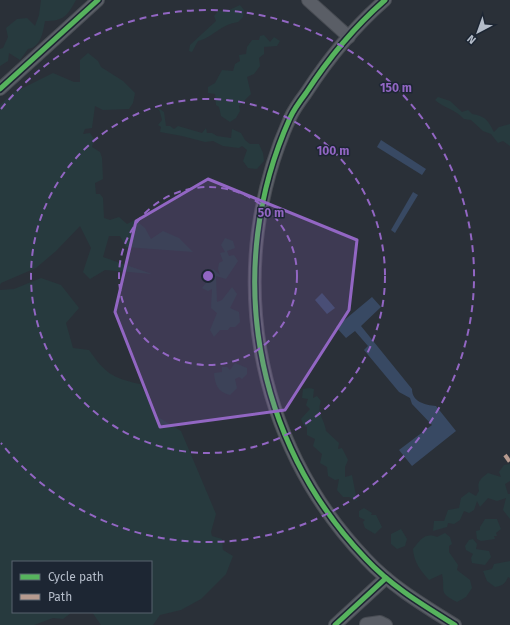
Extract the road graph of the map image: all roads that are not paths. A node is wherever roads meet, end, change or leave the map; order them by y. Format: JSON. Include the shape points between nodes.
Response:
{"nodes":[{"id":1,"x":98,"y":0,"type":"edge"},
{"id":2,"x":308,"y":0,"type":"edge"},
{"id":3,"x":385,"y":0,"type":"edge"},
{"id":4,"x":349,"y":37,"type":"junction"},
{"id":5,"x":0,"y":89,"type":"edge"},
{"id":6,"x":386,"y":578,"type":"junction"},
{"id":7,"x":355,"y":608,"type":"junction"},
{"id":8,"x":335,"y":625,"type":"edge"},
{"id":9,"x":365,"y":625,"type":"edge"},
{"id":10,"x":386,"y":625,"type":"edge"},
{"id":11,"x":455,"y":625,"type":"edge"}],
"edges":[{"from":1,"to":5,"type":"street"},
{"from":2,"to":4,"type":"street"},
{"from":3,"to":4,"type":"street"},
{"from":4,"to":6,"type":"street","via":[[326,63],[290,116],[267,179],[254,256],[255,314],[260,354],[270,398],[297,464],[343,534]]},
{"from":6,"to":7,"type":"street"},
{"from":6,"to":11,"type":"street","via":[[420,604]]},
{"from":7,"to":8,"type":"street"},
{"from":7,"to":9,"type":"street"},
{"from":9,"to":10,"type":"street","via":[[380,622]]}]}
